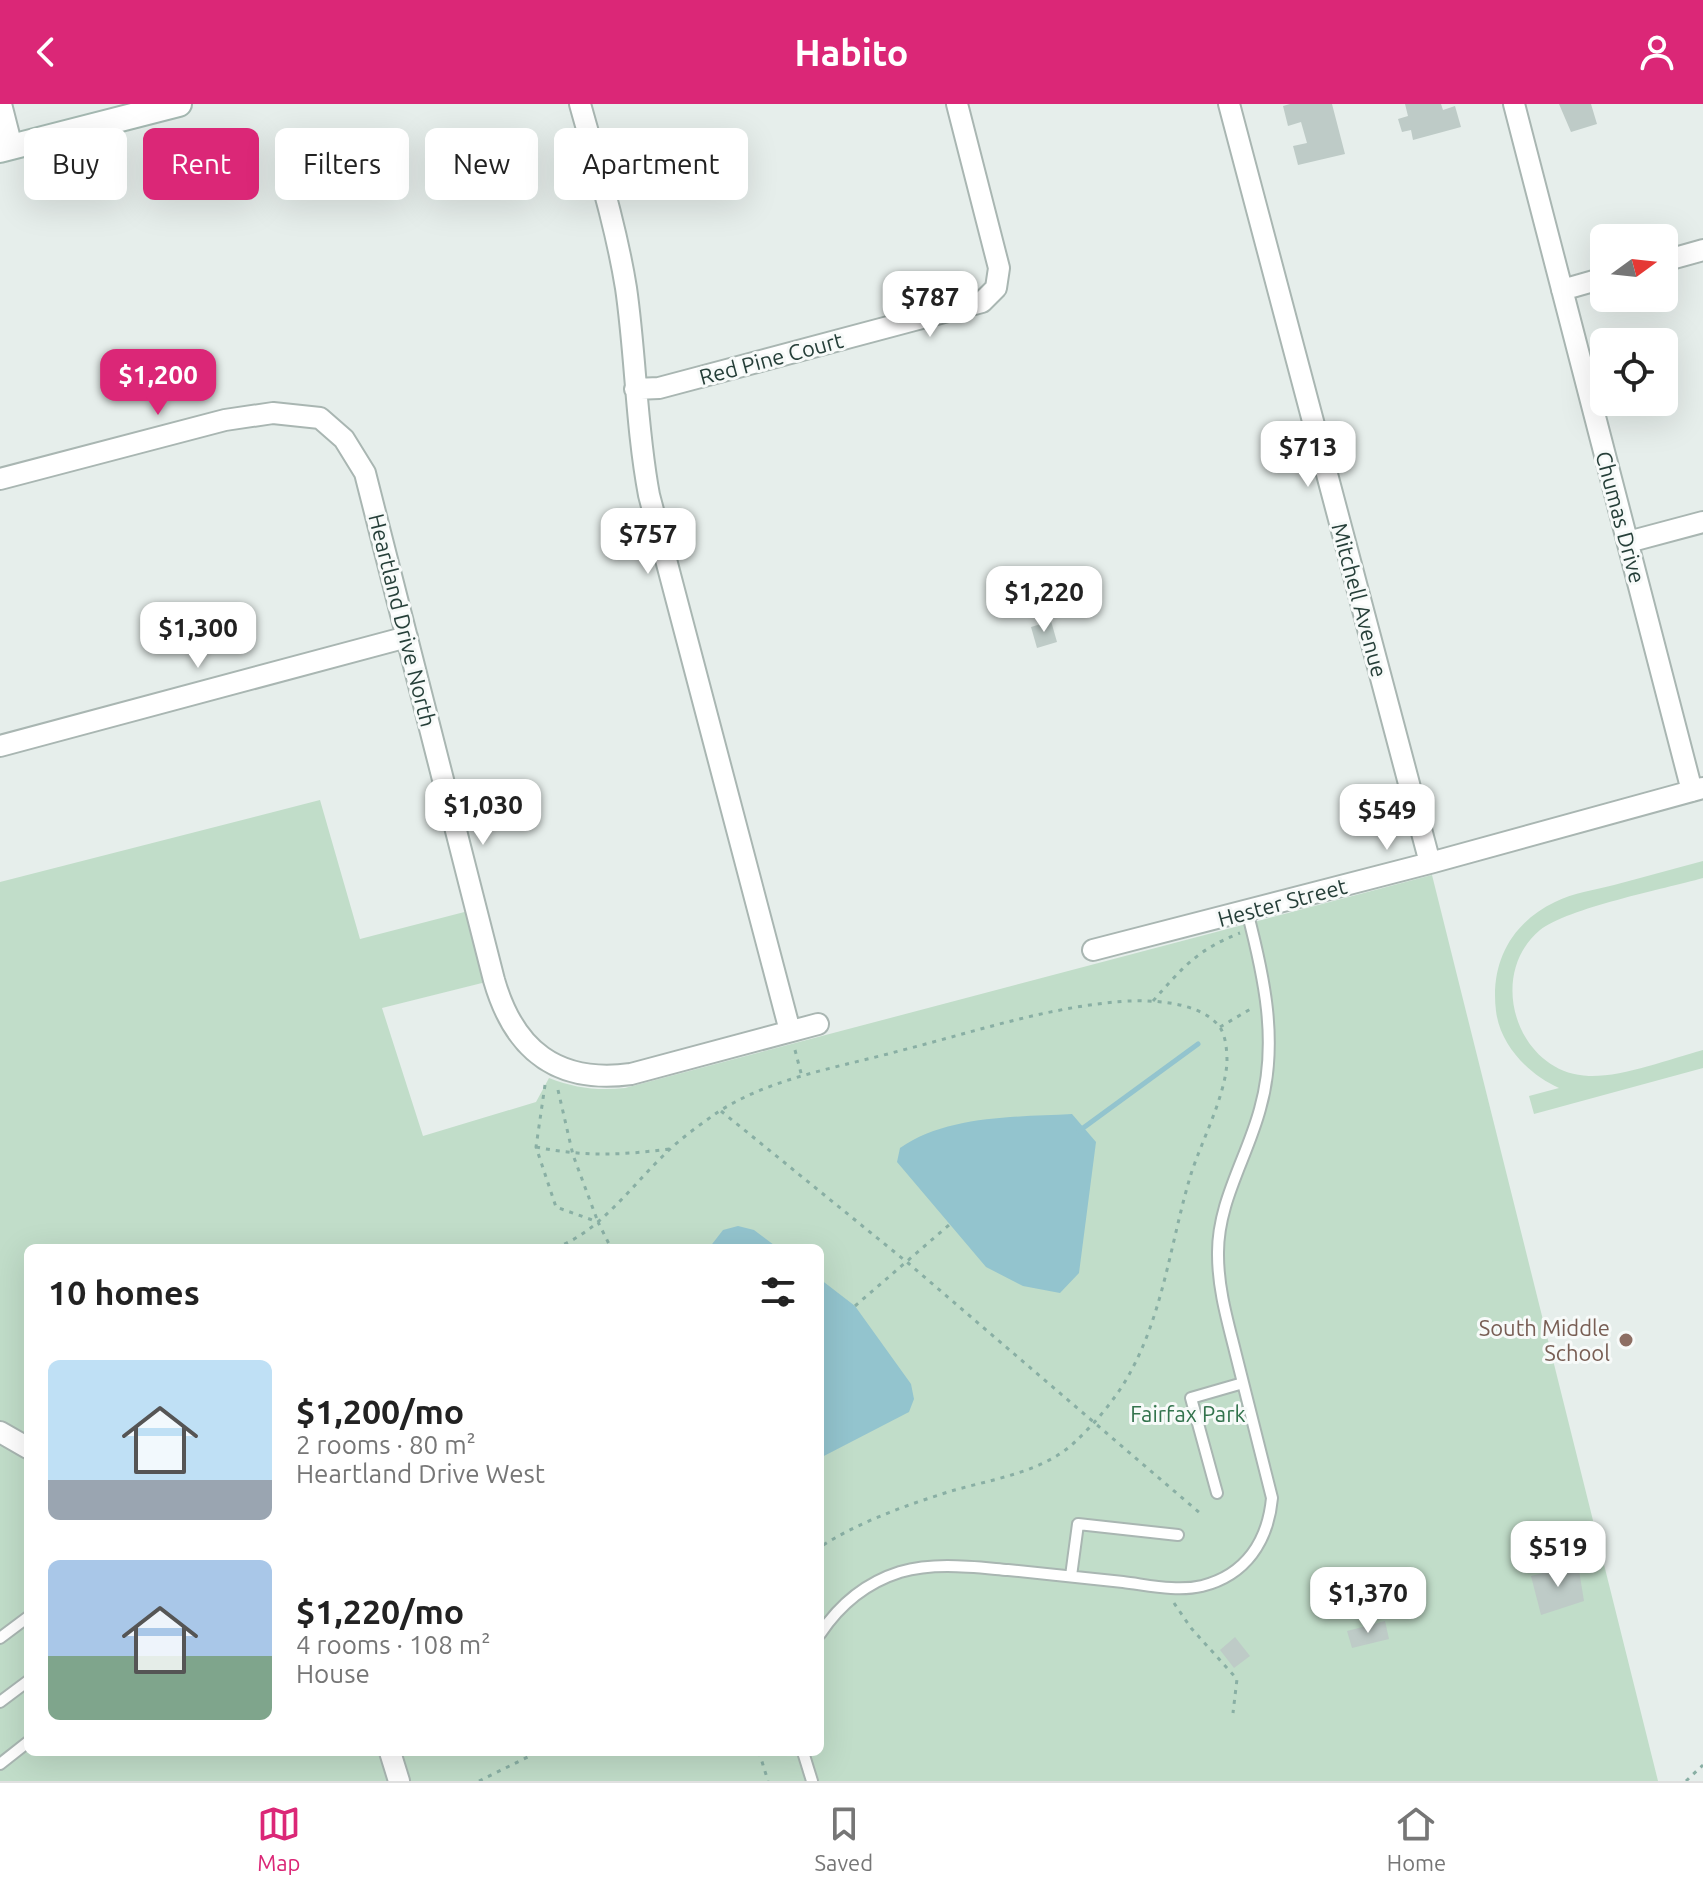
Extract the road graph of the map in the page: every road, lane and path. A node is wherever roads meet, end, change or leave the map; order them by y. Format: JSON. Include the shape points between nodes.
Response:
{"nodes":[{"id":1,"x":1,"y":104,"type":"edge"},
{"id":2,"x":179,"y":104,"type":"edge"},
{"id":3,"x":580,"y":104,"type":"edge"},
{"id":4,"x":957,"y":104,"type":"edge"},
{"id":5,"x":1229,"y":104,"type":"edge"},
{"id":6,"x":1514,"y":104,"type":"edge"},
{"id":7,"x":6,"y":148,"type":"edge"},
{"id":8,"x":1703,"y":250,"type":"edge"},
{"id":9,"x":1678,"y":257,"type":"edge"},
{"id":10,"x":1590,"y":282,"type":"edge"},
{"id":11,"x":1562,"y":290,"type":"junction"},
{"id":12,"x":635,"y":389,"type":"junction"},
{"id":13,"x":0,"y":479,"type":"edge"},
{"id":14,"x":1703,"y":522,"type":"edge"},
{"id":15,"x":1628,"y":542,"type":"junction"},
{"id":16,"x":407,"y":637,"type":"junction"},
{"id":17,"x":0,"y":746,"type":"edge"},
{"id":18,"x":1697,"y":790,"type":"edge"},
{"id":19,"x":1430,"y":863,"type":"junction"},
{"id":20,"x":1249,"y":920,"type":"junction"},
{"id":21,"x":1093,"y":950,"type":"dead end"},
{"id":22,"x":1266,"y":1000,"type":"junction"},
{"id":23,"x":1153,"y":1001,"type":"junction"},
{"id":24,"x":818,"y":1024,"type":"dead end"},
{"id":25,"x":1220,"y":1027,"type":"junction"},
{"id":26,"x":790,"y":1031,"type":"junction"},
{"id":27,"x":802,"y":1077,"type":"junction"},
{"id":28,"x":545,"y":1085,"type":"dead end"},
{"id":29,"x":558,"y":1090,"type":"dead end"},
{"id":30,"x":721,"y":1111,"type":"junction"},
{"id":31,"x":536,"y":1147,"type":"junction"},
{"id":32,"x":670,"y":1149,"type":"junction"},
{"id":33,"x":573,"y":1155,"type":"junction"},
{"id":34,"x":598,"y":1222,"type":"junction"},
{"id":35,"x":949,"y":1225,"type":"dead end"},
{"id":36,"x":563,"y":1244,"type":"edge"},
{"id":37,"x":609,"y":1244,"type":"edge"},
{"id":38,"x":908,"y":1263,"type":"junction"},
{"id":39,"x":855,"y":1306,"type":"dead end"},
{"id":40,"x":1243,"y":1383,"type":"junction"},
{"id":41,"x":1094,"y":1421,"type":"junction"},
{"id":42,"x":0,"y":1432,"type":"edge"},
{"id":43,"x":24,"y":1446,"type":"edge"},
{"id":44,"x":1217,"y":1493,"type":"dead end"},
{"id":45,"x":1201,"y":1514,"type":"dead end"},
{"id":46,"x":1178,"y":1535,"type":"dead end"},
{"id":47,"x":824,"y":1545,"type":"edge"},
{"id":48,"x":1071,"y":1576,"type":"junction"},
{"id":49,"x":1162,"y":1587,"type":"junction"},
{"id":50,"x":24,"y":1620,"type":"edge"},
{"id":51,"x":824,"y":1628,"type":"edge"},
{"id":52,"x":0,"y":1638,"type":"edge"},
{"id":53,"x":24,"y":1684,"type":"edge"},
{"id":54,"x":0,"y":1702,"type":"edge"},
{"id":55,"x":1233,"y":1713,"type":"dead end"},
{"id":56,"x":24,"y":1745,"type":"edge"},
{"id":57,"x":391,"y":1756,"type":"edge"},
{"id":58,"x":530,"y":1756,"type":"edge"},
{"id":59,"x":760,"y":1756,"type":"edge"},
{"id":60,"x":804,"y":1756,"type":"edge"},
{"id":61,"x":0,"y":1764,"type":"edge"},
{"id":62,"x":1703,"y":1765,"type":"edge"},
{"id":63,"x":399,"y":1781,"type":"edge"},
{"id":64,"x":479,"y":1781,"type":"edge"},
{"id":65,"x":768,"y":1781,"type":"edge"},
{"id":66,"x":812,"y":1781,"type":"edge"},
{"id":67,"x":1686,"y":1781,"type":"edge"}],
"edges":[{"from":1,"to":7,"type":"street"},
{"from":2,"to":7,"type":"street"},
{"from":3,"to":12,"type":"street","via":[[626,288]]},
{"from":4,"to":12,"type":"street","name":"Red Pine Court","via":[[999,268],[996,288],[982,302],[659,388]]},
{"from":5,"to":19,"type":"street","name":"Mitchell Avenue"},
{"from":6,"to":11,"type":"street","name":"Chumas Drive"},
{"from":8,"to":9,"type":"street"},
{"from":10,"to":11,"type":"street"},
{"from":11,"to":15,"type":"street","name":"Chumas Drive"},
{"from":12,"to":26,"type":"street","via":[[649,495]]},
{"from":13,"to":16,"type":"street","name":"Heartland Drive North","via":[[225,420],[273,413],[320,418],[344,439],[365,473]]},
{"from":14,"to":15,"type":"street"},
{"from":15,"to":18,"type":"street","name":"Chumas Drive"},
{"from":16,"to":17,"type":"street"},
{"from":16,"to":26,"type":"street","name":"Heartland Drive North","via":[[500,1002],[525,1043],[558,1068],[607,1077]]},
{"from":18,"to":19,"type":"street","name":"Hester Street"},
{"from":19,"to":20,"type":"street","name":"Hester Street"},
{"from":20,"to":21,"type":"street","name":"Hester Street"},
{"from":20,"to":22,"type":"lane"},
{"from":20,"to":23,"type":"path","via":[[1192,957]]},
{"from":22,"to":25,"type":"path"},
{"from":22,"to":40,"type":"lane","via":[[1267,1084],[1225,1206],[1217,1253],[1220,1290]]},
{"from":23,"to":25,"type":"path","via":[[1188,1008]]},
{"from":23,"to":27,"type":"path","via":[[1046,1013]]},
{"from":24,"to":26,"type":"street","name":"Heartland Drive North"},
{"from":25,"to":41,"type":"path","via":[[1226,1044],[1223,1082],[1190,1177],[1158,1307],[1131,1371]]},
{"from":26,"to":27,"type":"path"},
{"from":27,"to":30,"type":"path"},
{"from":28,"to":31,"type":"path"},
{"from":29,"to":33,"type":"path"},
{"from":30,"to":32,"type":"path"},
{"from":30,"to":38,"type":"path"},
{"from":31,"to":33,"type":"path"},
{"from":31,"to":34,"type":"path","via":[[556,1207]]},
{"from":32,"to":33,"type":"path"},
{"from":32,"to":34,"type":"path"},
{"from":33,"to":34,"type":"path"},
{"from":34,"to":36,"type":"path"},
{"from":34,"to":37,"type":"path"},
{"from":35,"to":38,"type":"path"},
{"from":38,"to":39,"type":"path"},
{"from":38,"to":41,"type":"path"},
{"from":40,"to":44,"type":"lane","via":[[1191,1398]]},
{"from":40,"to":49,"type":"lane","via":[[1272,1498],[1264,1539],[1251,1557],[1221,1579],[1201,1586]]},
{"from":41,"to":45,"type":"path"},
{"from":41,"to":47,"type":"path","via":[[1076,1442],[1039,1465],[891,1512]]},
{"from":42,"to":43,"type":"street"},
{"from":46,"to":48,"type":"lane","via":[[1078,1524]]},
{"from":48,"to":49,"type":"lane"},
{"from":48,"to":51,"type":"lane","via":[[954,1565],[901,1572],[852,1596]]},
{"from":49,"to":55,"type":"path","via":[[1237,1679]]},
{"from":50,"to":52,"type":"lane"},
{"from":53,"to":54,"type":"lane"},
{"from":56,"to":61,"type":"lane"},
{"from":57,"to":63,"type":"street"},
{"from":58,"to":64,"type":"path"},
{"from":59,"to":65,"type":"path"},
{"from":60,"to":66,"type":"lane"},
{"from":62,"to":67,"type":"path"}]}
